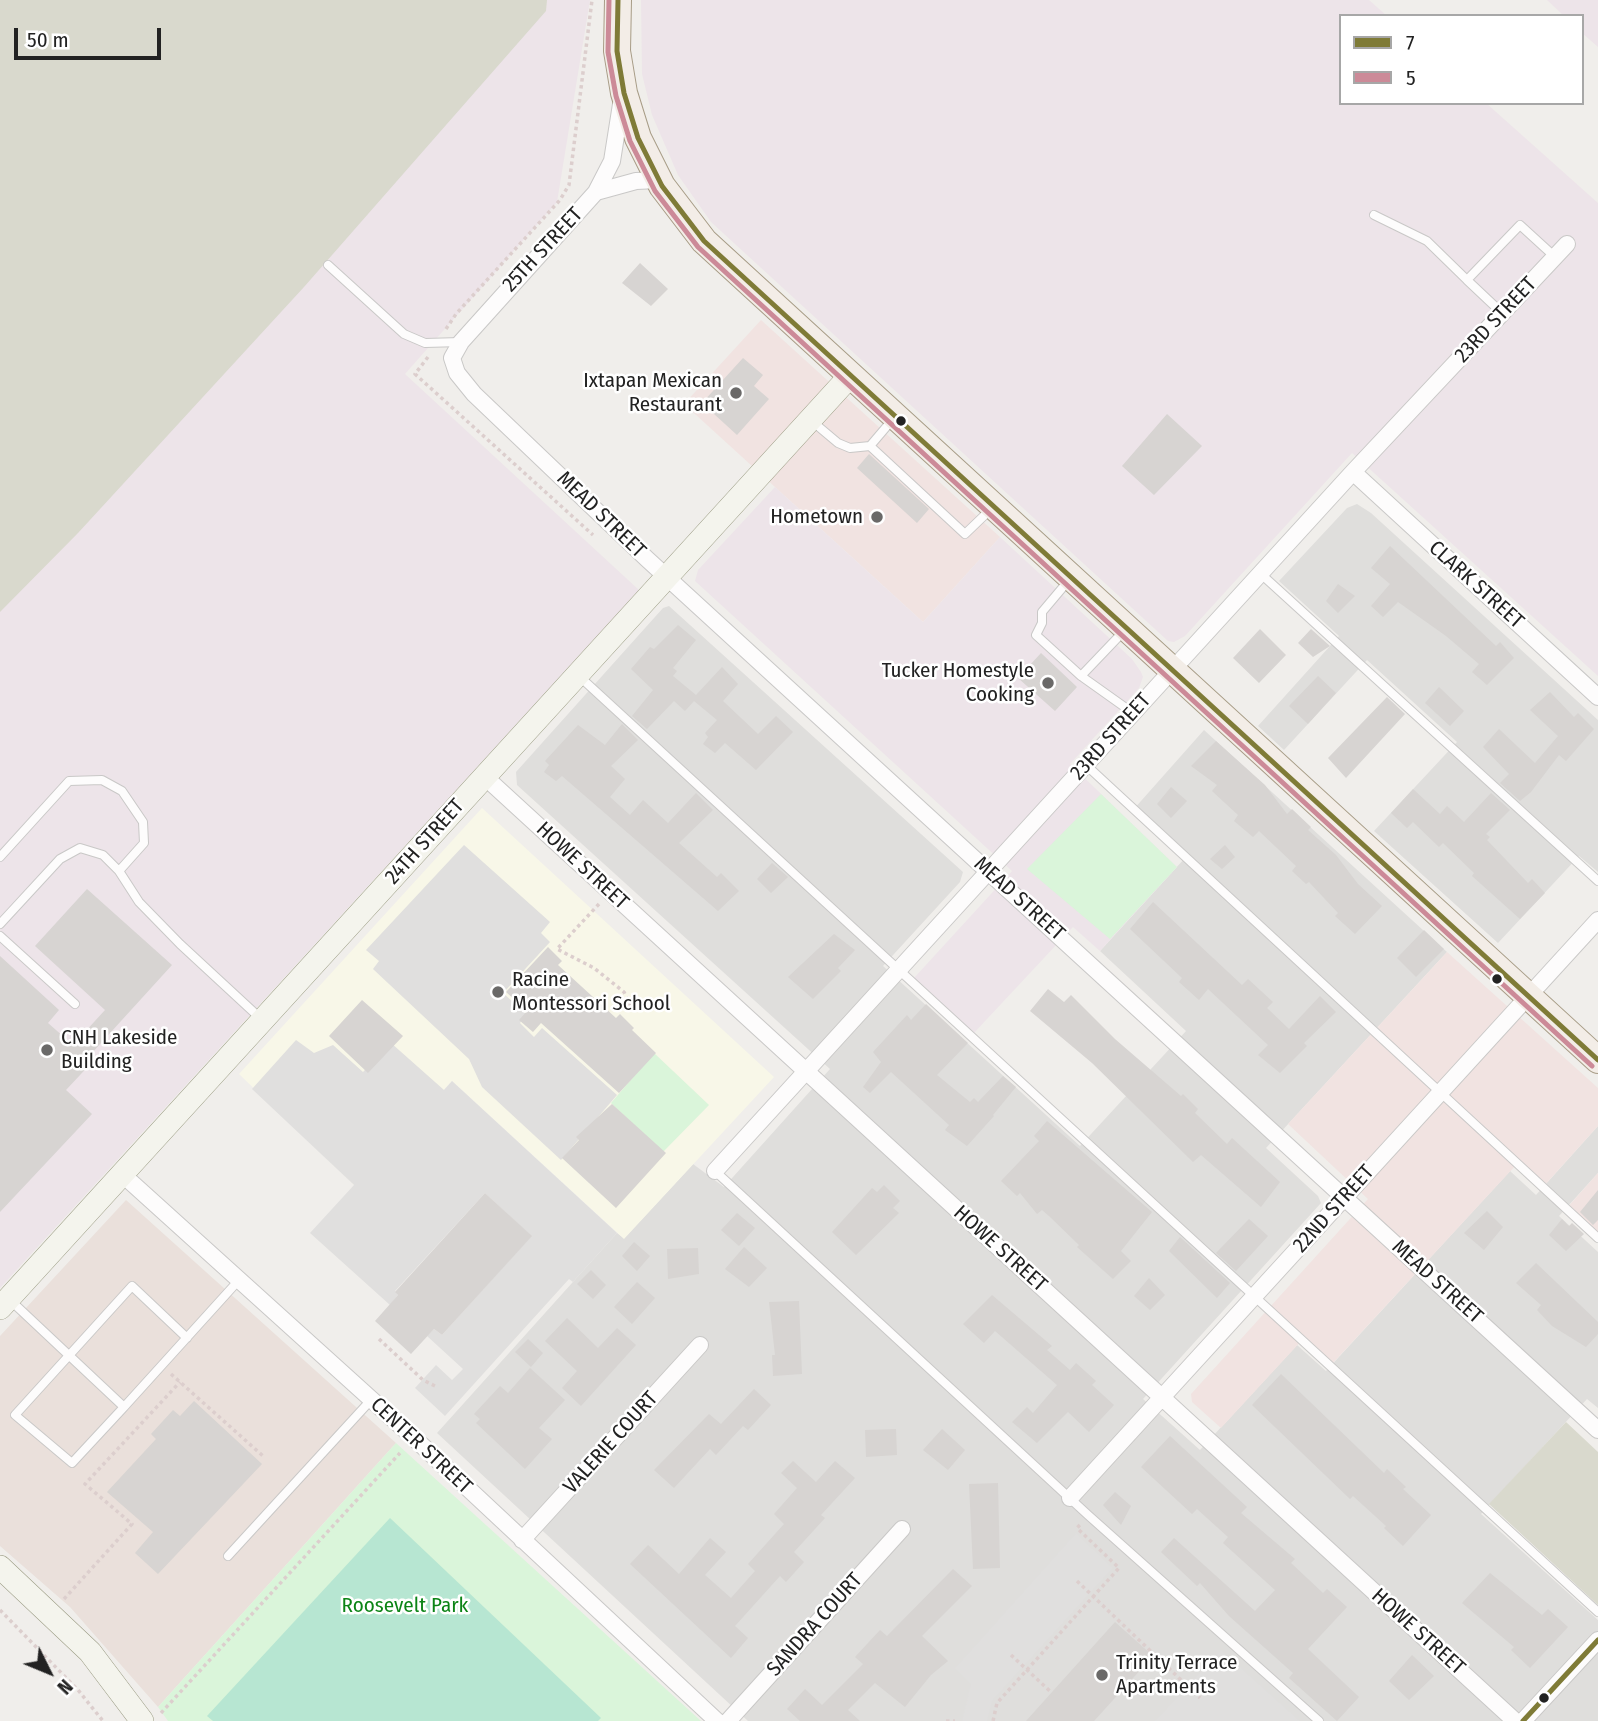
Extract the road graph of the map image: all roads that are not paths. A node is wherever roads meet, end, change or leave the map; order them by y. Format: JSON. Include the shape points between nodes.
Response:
{"nodes":[{"id":1,"x":618,"y":0,"type":"edge"},
{"id":2,"x":624,"y":93,"type":"junction"},
{"id":3,"x":659,"y":180,"type":"junction"},
{"id":4,"x":596,"y":192,"type":"junction"},
{"id":5,"x":1374,"y":215,"type":"dead end"},
{"id":6,"x":1567,"y":244,"type":"dead end"},
{"id":7,"x":1555,"y":257,"type":"junction"},
{"id":8,"x":328,"y":265,"type":"dead end"},
{"id":9,"x":1467,"y":280,"type":"junction"},
{"id":10,"x":1502,"y":313,"type":"junction"},
{"id":11,"x":461,"y":342,"type":"junction"},
{"id":12,"x":452,"y":358,"type":"joint"},
{"id":13,"x":850,"y":376,"type":"junction"},
{"id":14,"x":895,"y":417,"type":"junction"},
{"id":15,"x":810,"y":419,"type":"junction"},
{"id":16,"x":870,"y":446,"type":"junction"},
{"id":17,"x":1353,"y":472,"type":"junction"},
{"id":18,"x":993,"y":507,"type":"junction"},
{"id":19,"x":1261,"y":574,"type":"junction"},
{"id":20,"x":667,"y":577,"type":"junction"},
{"id":21,"x":1071,"y":578,"type":"junction"},
{"id":22,"x":1126,"y":629,"type":"junction"},
{"id":23,"x":1172,"y":671,"type":"junction"},
{"id":24,"x":578,"y":675,"type":"junction"},
{"id":25,"x":1081,"y":676,"type":"junction"},
{"id":26,"x":1598,"y":697,"type":"edge"},
{"id":27,"x":1133,"y":714,"type":"junction"},
{"id":28,"x":1086,"y":765,"type":"junction"},
{"id":29,"x":485,"y":777,"type":"junction"},
{"id":30,"x":0,"y":857,"type":"edge"},
{"id":31,"x":119,"y":871,"type":"junction"},
{"id":32,"x":989,"y":872,"type":"junction"},
{"id":33,"x":1598,"y":881,"type":"edge"},
{"id":34,"x":1598,"y":920,"type":"edge"},
{"id":35,"x":0,"y":925,"type":"edge"},
{"id":36,"x":0,"y":936,"type":"edge"},
{"id":37,"x":898,"y":971,"type":"junction"},
{"id":38,"x":1528,"y":997,"type":"junction"},
{"id":39,"x":75,"y":1004,"type":"dead end"},
{"id":40,"x":263,"y":1020,"type":"junction"},
{"id":41,"x":1598,"y":1060,"type":"edge"},
{"id":42,"x":806,"y":1071,"type":"junction"},
{"id":43,"x":1441,"y":1092,"type":"junction"},
{"id":44,"x":715,"y":1171,"type":"joint"},
{"id":45,"x":122,"y":1174,"type":"junction"},
{"id":46,"x":1344,"y":1198,"type":"junction"},
{"id":47,"x":1598,"y":1238,"type":"edge"},
{"id":48,"x":239,"y":1280,"type":"junction"},
{"id":49,"x":1253,"y":1298,"type":"junction"},
{"id":50,"x":4,"y":1304,"type":"edge"},
{"id":51,"x":187,"y":1338,"type":"junction"},
{"id":52,"x":700,"y":1345,"type":"dead end"},
{"id":53,"x":68,"y":1355,"type":"junction"},
{"id":54,"x":1162,"y":1397,"type":"junction"},
{"id":55,"x":371,"y":1399,"type":"junction"},
{"id":56,"x":124,"y":1407,"type":"junction"},
{"id":57,"x":1598,"y":1430,"type":"edge"},
{"id":58,"x":1070,"y":1498,"type":"junction"},
{"id":59,"x":902,"y":1529,"type":"dead end"},
{"id":60,"x":522,"y":1540,"type":"junction"},
{"id":61,"x":228,"y":1556,"type":"dead end"},
{"id":62,"x":0,"y":1567,"type":"edge"},
{"id":63,"x":1598,"y":1612,"type":"edge"},
{"id":64,"x":1598,"y":1640,"type":"edge"},
{"id":65,"x":151,"y":1717,"type":"edge"},
{"id":66,"x":717,"y":1721,"type":"edge"},
{"id":67,"x":728,"y":1721,"type":"edge"},
{"id":68,"x":1319,"y":1721,"type":"edge"},
{"id":69,"x":1516,"y":1721,"type":"edge"},
{"id":70,"x":1524,"y":1721,"type":"edge"}],
"edges":[{"from":1,"to":2,"type":"main road","via":[[617,51]]},
{"from":2,"to":3,"type":"main road","via":[[638,138]]},
{"from":2,"to":4,"type":"street","via":[[612,161]]},
{"from":3,"to":4,"type":"street","name":"25TH STREET"},
{"from":3,"to":13,"type":"main road","via":[[704,241]]},
{"from":4,"to":11,"type":"street","name":"25TH STREET"},
{"from":5,"to":9,"type":"lane","via":[[1427,241]]},
{"from":6,"to":7,"type":"street","name":"23RD STREET"},
{"from":7,"to":9,"type":"lane","via":[[1520,225]]},
{"from":7,"to":10,"type":"street","name":"23RD STREET"},
{"from":8,"to":11,"type":"lane","via":[[404,334],[425,343]]},
{"from":9,"to":10,"type":"lane"},
{"from":10,"to":17,"type":"street","name":"23RD STREET"},
{"from":11,"to":12,"type":"street","name":"25TH STREET"},
{"from":12,"to":20,"type":"street","name":"MEAD STREET","via":[[457,373],[474,394]]},
{"from":13,"to":14,"type":"main road"},
{"from":13,"to":15,"type":"street","name":"24TH STREET"},
{"from":14,"to":16,"type":"lane"},
{"from":14,"to":18,"type":"main road"},
{"from":15,"to":16,"type":"lane","via":[[838,443],[850,448]]},
{"from":15,"to":20,"type":"street","name":"24TH STREET"},
{"from":16,"to":18,"type":"lane","via":[[965,534]]},
{"from":17,"to":19,"type":"street","name":"23RD STREET"},
{"from":17,"to":26,"type":"street","name":"CLARK STREET"},
{"from":18,"to":21,"type":"main road"},
{"from":19,"to":23,"type":"street","name":"23RD STREET"},
{"from":19,"to":33,"type":"lane"},
{"from":20,"to":24,"type":"street","name":"24TH STREET"},
{"from":20,"to":32,"type":"street","name":"MEAD STREET"},
{"from":21,"to":22,"type":"main road"},
{"from":21,"to":25,"type":"lane","via":[[1042,612],[1036,635]]},
{"from":22,"to":23,"type":"main road"},
{"from":22,"to":25,"type":"lane"},
{"from":23,"to":27,"type":"street","name":"23RD STREET"},
{"from":23,"to":38,"type":"main road"},
{"from":24,"to":29,"type":"street","name":"24TH STREET"},
{"from":24,"to":37,"type":"lane"},
{"from":25,"to":27,"type":"lane"},
{"from":27,"to":28,"type":"street","name":"23RD STREET"},
{"from":28,"to":32,"type":"street","name":"23RD STREET"},
{"from":28,"to":43,"type":"lane"},
{"from":29,"to":40,"type":"street","name":"24TH STREET"},
{"from":29,"to":42,"type":"street","name":"HOWE STREET"},
{"from":30,"to":31,"type":"lane","via":[[69,781],[102,780],[122,790],[142,822],[145,843]]},
{"from":31,"to":35,"type":"lane","via":[[103,855],[80,848],[60,859]]},
{"from":31,"to":40,"type":"lane","via":[[139,902]]},
{"from":32,"to":37,"type":"street","name":"23RD STREET"},
{"from":32,"to":46,"type":"street","name":"MEAD STREET"},
{"from":34,"to":38,"type":"street","name":"22ND STREET"},
{"from":36,"to":39,"type":"lane"},
{"from":37,"to":42,"type":"street","name":"23RD STREET"},
{"from":37,"to":49,"type":"lane"},
{"from":38,"to":41,"type":"main road"},
{"from":38,"to":43,"type":"street","name":"22ND STREET"},
{"from":40,"to":45,"type":"street","name":"24TH STREET"},
{"from":42,"to":44,"type":"street","name":"23RD STREET"},
{"from":42,"to":54,"type":"street","name":"HOWE STREET"},
{"from":43,"to":46,"type":"street","name":"22ND STREET"},
{"from":43,"to":47,"type":"lane"},
{"from":44,"to":58,"type":"lane"},
{"from":45,"to":48,"type":"street","name":"CENTER STREET"},
{"from":45,"to":50,"type":"street","name":"24TH STREET"},
{"from":46,"to":49,"type":"street","name":"22ND STREET"},
{"from":46,"to":57,"type":"street","name":"MEAD STREET"},
{"from":48,"to":51,"type":"lane"},
{"from":48,"to":55,"type":"street","name":"CENTER STREET"},
{"from":49,"to":54,"type":"street","name":"22ND STREET"},
{"from":49,"to":63,"type":"lane"},
{"from":50,"to":53,"type":"lane"},
{"from":51,"to":53,"type":"lane","via":[[132,1286]]},
{"from":51,"to":56,"type":"lane"},
{"from":52,"to":60,"type":"street","name":"VALERIE COURT"},
{"from":53,"to":56,"type":"lane"},
{"from":53,"to":56,"type":"lane","via":[[15,1415],[72,1463]]},
{"from":54,"to":58,"type":"street","name":"22ND STREET"},
{"from":54,"to":69,"type":"street","name":"HOWE STREET"},
{"from":55,"to":60,"type":"street","name":"CENTER STREET"},
{"from":55,"to":61,"type":"lane"},
{"from":58,"to":68,"type":"lane"},
{"from":59,"to":67,"type":"street","name":"SANDRA COURT"},
{"from":60,"to":66,"type":"street","name":"CENTER STREET"},
{"from":62,"to":65,"type":"street"},
{"from":64,"to":70,"type":"street"}]}
